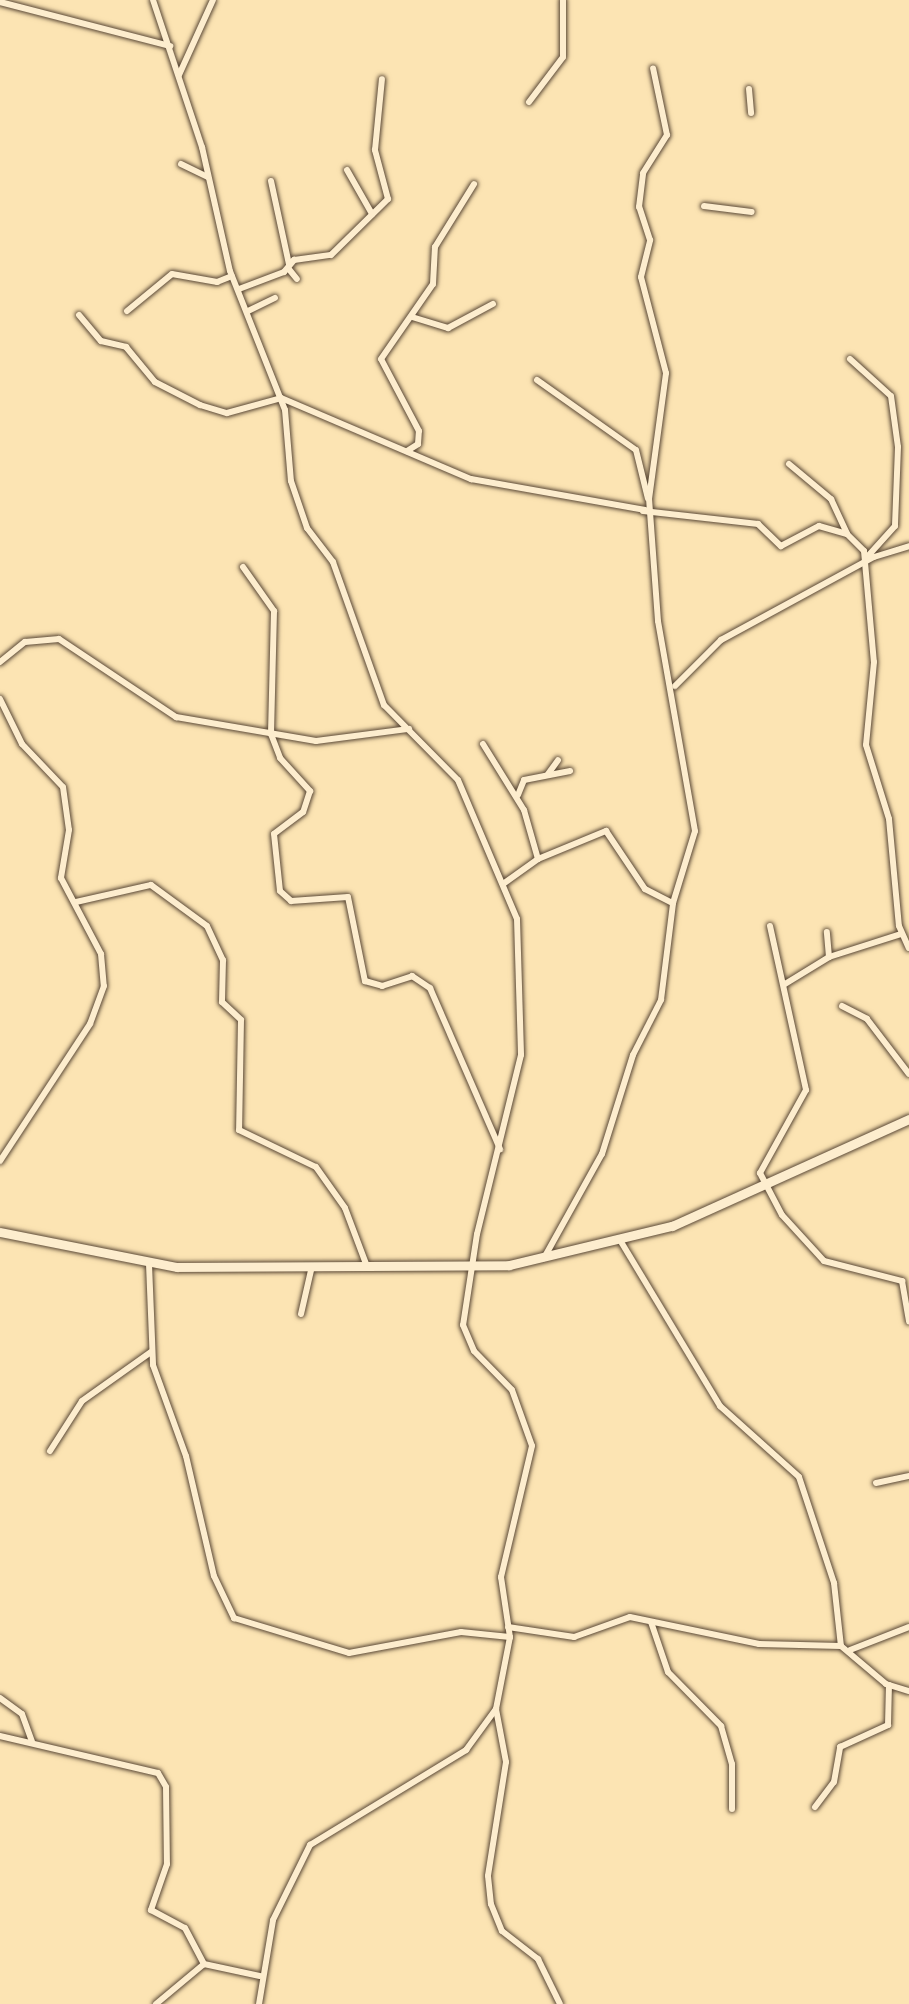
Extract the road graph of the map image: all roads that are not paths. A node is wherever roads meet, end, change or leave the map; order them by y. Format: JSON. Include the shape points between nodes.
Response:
{"nodes":[{"id":1,"x":153,"y":0,"type":"edge"},
{"id":2,"x":213,"y":0,"type":"edge"},
{"id":3,"x":563,"y":0,"type":"edge"},
{"id":4,"x":0,"y":2,"type":"edge"},
{"id":5,"x":170,"y":46,"type":"junction"},
{"id":6,"x":653,"y":68,"type":"dead end"},
{"id":7,"x":179,"y":75,"type":"junction"},
{"id":8,"x":382,"y":79,"type":"dead end"},
{"id":9,"x":749,"y":89,"type":"dead end"},
{"id":10,"x":529,"y":102,"type":"dead end"},
{"id":11,"x":751,"y":113,"type":"dead end"},
{"id":12,"x":181,"y":164,"type":"dead end"},
{"id":13,"x":347,"y":170,"type":"dead end"},
{"id":14,"x":208,"y":177,"type":"junction"},
{"id":15,"x":271,"y":181,"type":"dead end"},
{"id":16,"x":474,"y":184,"type":"dead end"},
{"id":17,"x":704,"y":206,"type":"dead end"},
{"id":18,"x":752,"y":212,"type":"dead end"},
{"id":19,"x":372,"y":214,"type":"junction"},
{"id":20,"x":288,"y":266,"type":"junction"},
{"id":21,"x":232,"y":276,"type":"junction"},
{"id":22,"x":297,"y":279,"type":"dead end"},
{"id":23,"x":239,"y":289,"type":"junction"},
{"id":24,"x":275,"y":298,"type":"dead end"},
{"id":25,"x":493,"y":304,"type":"dead end"},
{"id":26,"x":127,"y":311,"type":"dead end"},
{"id":27,"x":248,"y":311,"type":"junction"},
{"id":28,"x":79,"y":315,"type":"dead end"},
{"id":29,"x":412,"y":317,"type":"junction"},
{"id":30,"x":850,"y":359,"type":"dead end"},
{"id":31,"x":537,"y":380,"type":"dead end"},
{"id":32,"x":281,"y":398,"type":"junction"},
{"id":33,"x":407,"y":451,"type":"junction"},
{"id":34,"x":789,"y":464,"type":"dead end"},
{"id":35,"x":648,"y":507,"type":"junction"},
{"id":36,"x":847,"y":534,"type":"junction"},
{"id":37,"x":909,"y":546,"type":"edge"},
{"id":38,"x":869,"y":559,"type":"junction"},
{"id":39,"x":243,"y":567,"type":"dead end"},
{"id":40,"x":0,"y":662,"type":"edge"},
{"id":41,"x":675,"y":686,"type":"junction"},
{"id":42,"x":0,"y":699,"type":"edge"},
{"id":43,"x":409,"y":729,"type":"junction"},
{"id":44,"x":271,"y":734,"type":"junction"},
{"id":45,"x":483,"y":744,"type":"dead end"},
{"id":46,"x":558,"y":760,"type":"dead end"},
{"id":47,"x":570,"y":771,"type":"dead end"},
{"id":48,"x":548,"y":774,"type":"junction"},
{"id":49,"x":518,"y":799,"type":"junction"},
{"id":50,"x":538,"y":859,"type":"junction"},
{"id":51,"x":503,"y":884,"type":"junction"},
{"id":52,"x":76,"y":902,"type":"junction"},
{"id":53,"x":673,"y":903,"type":"junction"},
{"id":54,"x":909,"y":910,"type":"edge"},
{"id":55,"x":901,"y":912,"type":"junction"},
{"id":56,"x":770,"y":926,"type":"dead end"},
{"id":57,"x":827,"y":932,"type":"dead end"},
{"id":58,"x":901,"y":934,"type":"junction"},
{"id":59,"x":909,"y":948,"type":"edge"},
{"id":60,"x":829,"y":957,"type":"junction"},
{"id":61,"x":785,"y":984,"type":"junction"},
{"id":62,"x":842,"y":1006,"type":"dead end"},
{"id":63,"x":909,"y":1074,"type":"edge"},
{"id":64,"x":909,"y":1119,"type":"edge"},
{"id":65,"x":500,"y":1150,"type":"junction"},
{"id":66,"x":0,"y":1161,"type":"edge"},
{"id":67,"x":765,"y":1182,"type":"junction"},
{"id":68,"x":0,"y":1232,"type":"edge"},
{"id":69,"x":620,"y":1240,"type":"junction"},
{"id":70,"x":544,"y":1258,"type":"junction"},
{"id":71,"x":149,"y":1264,"type":"junction"},
{"id":72,"x":366,"y":1264,"type":"junction"},
{"id":73,"x":312,"y":1266,"type":"junction"},
{"id":74,"x":471,"y":1268,"type":"junction"},
{"id":75,"x":301,"y":1314,"type":"dead end"},
{"id":76,"x":909,"y":1321,"type":"edge"},
{"id":77,"x":151,"y":1352,"type":"junction"},
{"id":78,"x":50,"y":1451,"type":"dead end"},
{"id":79,"x":909,"y":1476,"type":"edge"},
{"id":80,"x":876,"y":1483,"type":"dead end"},
{"id":81,"x":651,"y":1622,"type":"junction"},
{"id":82,"x":508,"y":1627,"type":"junction"},
{"id":83,"x":909,"y":1627,"type":"edge"},
{"id":84,"x":510,"y":1637,"type":"junction"},
{"id":85,"x":841,"y":1646,"type":"junction"},
{"id":86,"x":850,"y":1650,"type":"junction"},
{"id":87,"x":889,"y":1685,"type":"junction"},
{"id":88,"x":909,"y":1691,"type":"edge"},
{"id":89,"x":0,"y":1698,"type":"edge"},
{"id":90,"x":496,"y":1709,"type":"junction"},
{"id":91,"x":0,"y":1736,"type":"edge"},
{"id":92,"x":32,"y":1741,"type":"junction"},
{"id":93,"x":815,"y":1807,"type":"dead end"},
{"id":94,"x":732,"y":1809,"type":"dead end"},
{"id":95,"x":204,"y":1964,"type":"junction"},
{"id":96,"x":260,"y":1976,"type":"junction"},
{"id":97,"x":156,"y":2004,"type":"edge"},
{"id":98,"x":259,"y":2004,"type":"edge"},
{"id":99,"x":560,"y":2004,"type":"edge"}],
"edges":[{"from":1,"to":5,"type":"street"},
{"from":2,"to":7,"type":"street"},
{"from":3,"to":10,"type":"street","via":[[563,57]]},
{"from":4,"to":5,"type":"street"},
{"from":5,"to":7,"type":"street"},
{"from":6,"to":35,"type":"street","via":[[667,135],[643,173],[639,207],[650,240],[641,277],[666,373]]},
{"from":7,"to":14,"type":"street"},
{"from":8,"to":19,"type":"street","via":[[375,150],[390,194]]},
{"from":9,"to":11,"type":"street"},
{"from":12,"to":14,"type":"street"},
{"from":13,"to":19,"type":"street"},
{"from":14,"to":21,"type":"street"},
{"from":15,"to":20,"type":"street"},
{"from":16,"to":29,"type":"street","via":[[435,247],[433,284]]},
{"from":17,"to":18,"type":"street"},
{"from":19,"to":20,"type":"street","via":[[331,255]]},
{"from":20,"to":22,"type":"street"},
{"from":20,"to":23,"type":"street"},
{"from":21,"to":23,"type":"street"},
{"from":21,"to":26,"type":"street","via":[[217,282],[172,274]]},
{"from":23,"to":27,"type":"street"},
{"from":24,"to":27,"type":"street"},
{"from":25,"to":29,"type":"street","via":[[448,328]]},
{"from":27,"to":32,"type":"street"},
{"from":28,"to":32,"type":"street","via":[[101,341],[126,347],[155,382],[200,405],[227,413]]},
{"from":29,"to":33,"type":"street","via":[[381,359],[419,431],[418,444]]},
{"from":30,"to":38,"type":"street","via":[[891,396],[898,447],[895,526]]},
{"from":31,"to":35,"type":"street","via":[[636,450]]},
{"from":32,"to":33,"type":"street"},
{"from":32,"to":43,"type":"street","via":[[298,505],[333,562],[384,705]]},
{"from":33,"to":35,"type":"street","via":[[471,479]]},
{"from":34,"to":36,"type":"street","via":[[831,499]]},
{"from":35,"to":36,"type":"street","via":[[670,520],[758,524],[781,546],[808,526]]},
{"from":35,"to":41,"type":"street","via":[[658,621]]},
{"from":36,"to":38,"type":"street"},
{"from":37,"to":38,"type":"street"},
{"from":38,"to":41,"type":"street","via":[[721,640]]},
{"from":38,"to":55,"type":"street","via":[[874,662],[865,737],[889,819]]},
{"from":39,"to":44,"type":"street","via":[[274,611]]},
{"from":40,"to":44,"type":"street","via":[[25,642],[59,639],[165,713]]},
{"from":41,"to":53,"type":"street","via":[[696,820]]},
{"from":42,"to":52,"type":"street","via":[[22,744],[63,787],[69,830],[61,878]]},
{"from":43,"to":44,"type":"street","via":[[316,741]]},
{"from":43,"to":51,"type":"street","via":[[458,780]]},
{"from":44,"to":65,"type":"street","via":[[280,758],[310,791],[303,812],[274,834],[280,891],[291,901],[348,897],[365,981],[382,986],[412,976],[430,988]]},
{"from":45,"to":49,"type":"street"},
{"from":46,"to":48,"type":"street"},
{"from":47,"to":48,"type":"street"},
{"from":48,"to":49,"type":"street","via":[[524,780]]},
{"from":49,"to":50,"type":"street"},
{"from":50,"to":51,"type":"street"},
{"from":50,"to":53,"type":"street","via":[[606,831],[645,889]]},
{"from":51,"to":65,"type":"street","via":[[523,956],[524,1016]]},
{"from":52,"to":66,"type":"street","via":[[101,954],[101,1005]]},
{"from":52,"to":72,"type":"street","via":[[151,885],[207,926],[223,960],[222,1002],[241,1020],[239,1130],[316,1167],[345,1208]]},
{"from":53,"to":70,"type":"street","via":[[661,1000],[633,1055],[602,1154]]},
{"from":54,"to":55,"type":"street"},
{"from":55,"to":58,"type":"street"},
{"from":56,"to":61,"type":"street","via":[[773,964]]},
{"from":57,"to":60,"type":"street"},
{"from":58,"to":59,"type":"street"},
{"from":58,"to":60,"type":"street"},
{"from":60,"to":61,"type":"street"},
{"from":61,"to":67,"type":"street","via":[[806,1090],[760,1165]]},
{"from":62,"to":63,"type":"street","via":[[867,1019]]},
{"from":64,"to":67,"type":"main road"},
{"from":65,"to":74,"type":"street"},
{"from":67,"to":69,"type":"main road","via":[[672,1226]]},
{"from":67,"to":76,"type":"street","via":[[782,1215],[824,1261],[902,1281]]},
{"from":68,"to":71,"type":"main road"},
{"from":69,"to":70,"type":"main road"},
{"from":69,"to":85,"type":"street","via":[[720,1406],[799,1477],[834,1583]]},
{"from":70,"to":74,"type":"main road"},
{"from":71,"to":73,"type":"main road"},
{"from":71,"to":77,"type":"street"},
{"from":72,"to":73,"type":"main road"},
{"from":72,"to":74,"type":"main road"},
{"from":73,"to":75,"type":"street"},
{"from":74,"to":82,"type":"street","via":[[468,1339],[512,1390],[532,1446],[501,1577]]},
{"from":77,"to":78,"type":"street","via":[[82,1401]]},
{"from":77,"to":84,"type":"street","via":[[214,1576],[234,1618],[349,1653],[461,1632]]},
{"from":79,"to":80,"type":"street"},
{"from":81,"to":82,"type":"street","via":[[622,1618],[574,1637]]},
{"from":81,"to":85,"type":"street","via":[[759,1644]]},
{"from":81,"to":94,"type":"street","via":[[668,1672],[721,1726],[732,1764]]},
{"from":82,"to":84,"type":"street"},
{"from":83,"to":86,"type":"street"},
{"from":84,"to":90,"type":"street"},
{"from":85,"to":86,"type":"street"},
{"from":86,"to":87,"type":"street"},
{"from":87,"to":88,"type":"street"},
{"from":87,"to":93,"type":"street","via":[[888,1725],[840,1747],[834,1782]]},
{"from":89,"to":92,"type":"street","via":[[22,1714]]},
{"from":90,"to":96,"type":"street","via":[[466,1750],[310,1845],[273,1920]]},
{"from":90,"to":99,"type":"street","via":[[506,1762],[491,1904],[502,1931],[538,1959]]},
{"from":91,"to":92,"type":"street"},
{"from":92,"to":95,"type":"street","via":[[158,1773],[166,1787],[167,1864],[151,1910],[185,1928]]},
{"from":95,"to":96,"type":"street"},
{"from":95,"to":97,"type":"street"},
{"from":96,"to":98,"type":"street"}]}
